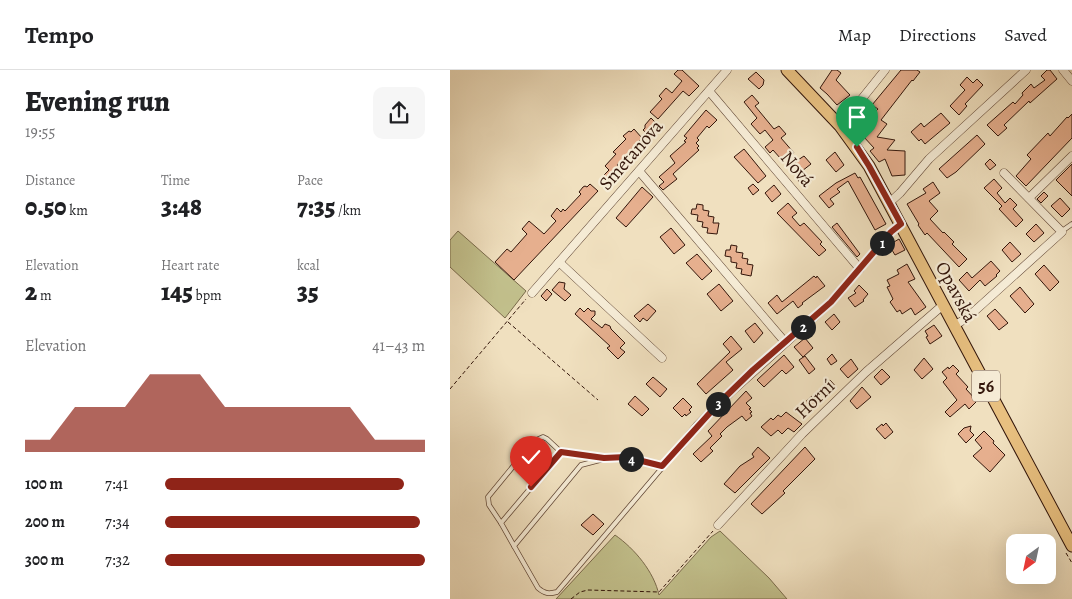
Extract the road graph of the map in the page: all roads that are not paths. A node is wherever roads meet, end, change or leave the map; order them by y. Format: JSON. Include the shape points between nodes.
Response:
{"nodes":[{"id":1,"x":727,"y":70,"type":"edge"},
{"id":2,"x":787,"y":70,"type":"edge"},
{"id":3,"x":885,"y":70,"type":"edge"},
{"id":4,"x":1026,"y":70,"type":"edge"},
{"id":5,"x":1063,"y":70,"type":"edge"},
{"id":6,"x":1072,"y":80,"type":"edge"},
{"id":7,"x":708,"y":91,"type":"junction"},
{"id":8,"x":840,"y":126,"type":"junction"},
{"id":9,"x":1072,"y":156,"type":"edge"},
{"id":10,"x":640,"y":171,"type":"junction"},
{"id":11,"x":1004,"y":174,"type":"dead end"},
{"id":12,"x":1029,"y":198,"type":"junction"},
{"id":13,"x":889,"y":203,"type":"junction"},
{"id":14,"x":901,"y":224,"type":"junction"},
{"id":15,"x":1072,"y":224,"type":"edge"},
{"id":16,"x":1062,"y":232,"type":"junction"},
{"id":17,"x":559,"y":262,"type":"junction"},
{"id":18,"x":860,"y":269,"type":"junction"},
{"id":19,"x":532,"y":293,"type":"road end"},
{"id":20,"x":943,"y":305,"type":"junction"},
{"id":21,"x":954,"y":326,"type":"junction"},
{"id":22,"x":785,"y":342,"type":"junction"},
{"id":23,"x":662,"y":358,"type":"dead end"},
{"id":24,"x":679,"y":448,"type":"joint"},
{"id":25,"x":561,"y":452,"type":"junction"},
{"id":26,"x":604,"y":458,"type":"junction"},
{"id":27,"x":662,"y":466,"type":"junction"},
{"id":28,"x":501,"y":523,"type":"junction"},
{"id":29,"x":718,"y":525,"type":"dead end"},
{"id":30,"x":514,"y":546,"type":"junction"},
{"id":31,"x":1072,"y":546,"type":"edge"}],
"edges":[{"from":1,"to":7,"type":"street","name":"Smetanova"},
{"from":2,"to":8,"type":"main road","name":"Opavská","number":"56"},
{"from":3,"to":8,"type":"street"},
{"from":4,"to":13,"type":"street","via":[[929,159]]},
{"from":5,"to":6,"type":"street"},
{"from":7,"to":10,"type":"street","name":"Smetanova"},
{"from":7,"to":18,"type":"street","name":"Nová"},
{"from":8,"to":13,"type":"main road","name":"Opavská","number":"56","via":[[864,157]]},
{"from":9,"to":12,"type":"street"},
{"from":10,"to":17,"type":"street","name":"Smetanova"},
{"from":10,"to":22,"type":"street"},
{"from":11,"to":12,"type":"street"},
{"from":12,"to":16,"type":"street"},
{"from":13,"to":14,"type":"main road","name":"Opavská","number":"56"},
{"from":14,"to":18,"type":"street"},
{"from":14,"to":20,"type":"main road","name":"Opavská","number":"56"},
{"from":15,"to":16,"type":"lane"},
{"from":16,"to":21,"type":"street"},
{"from":17,"to":19,"type":"street","name":"Smetanova"},
{"from":17,"to":23,"type":"street"},
{"from":18,"to":22,"type":"street","via":[[831,302]]},
{"from":20,"to":21,"type":"main road","name":"Opavská","number":"56"},
{"from":20,"to":29,"type":"street","name":"Horní","via":[[866,372],[802,434]]},
{"from":21,"to":31,"type":"main road","name":"Opavská","number":"56"},
{"from":22,"to":24,"type":"street","via":[[718,404]]},
{"from":24,"to":27,"type":"lane"},
{"from":25,"to":26,"type":"lane"},
{"from":25,"to":28,"type":"lane"},
{"from":25,"to":28,"type":"lane","via":[[547,439],[542,437],[534,441],[488,497],[489,505]]},
{"from":26,"to":27,"type":"lane","via":[[626,457]]},
{"from":26,"to":30,"type":"lane","via":[[581,465]]},
{"from":27,"to":30,"type":"lane","via":[[557,592],[549,594],[538,588]]},
{"from":28,"to":30,"type":"lane"}]}
